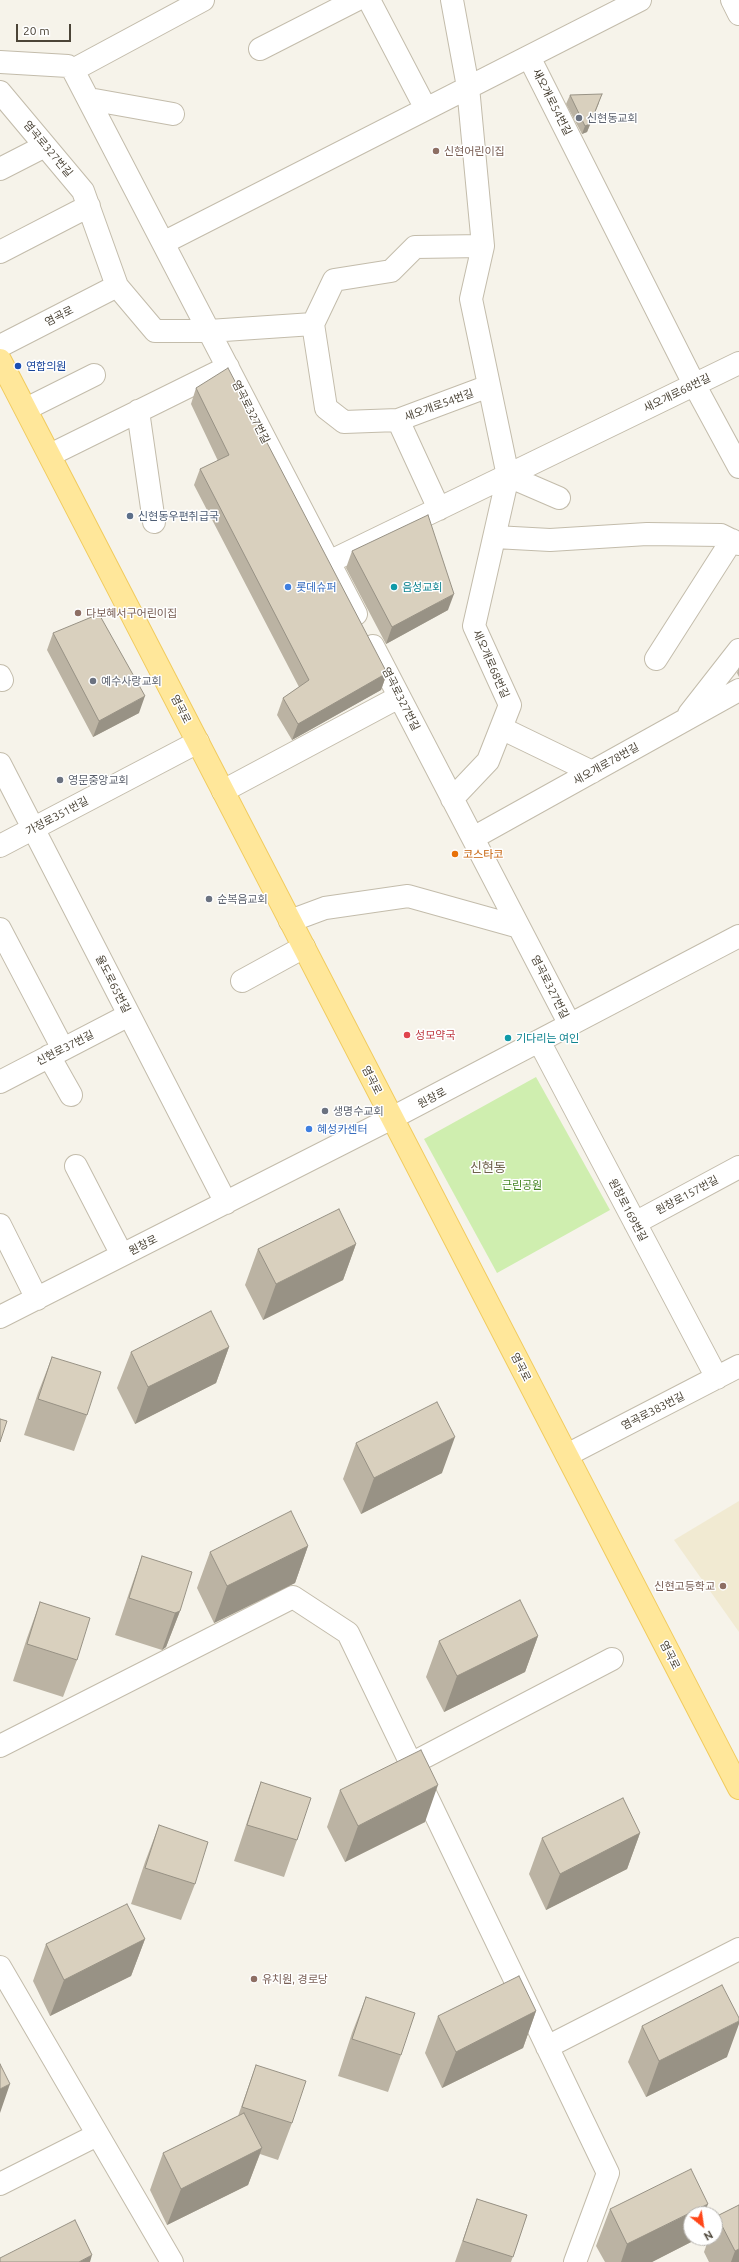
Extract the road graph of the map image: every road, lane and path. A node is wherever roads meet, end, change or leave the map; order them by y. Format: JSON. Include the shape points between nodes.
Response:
{"nodes":[{"id":1,"x":203,"y":0,"type":"edge"},
{"id":2,"x":356,"y":0,"type":"edge"},
{"id":3,"x":368,"y":0,"type":"edge"},
{"id":4,"x":452,"y":0,"type":"edge"},
{"id":5,"x":640,"y":0,"type":"edge"},
{"id":6,"x":732,"y":0,"type":"edge"},
{"id":7,"x":739,"y":14,"type":"edge"},
{"id":8,"x":260,"y":49,"type":"dead end"},
{"id":9,"x":529,"y":57,"type":"junction"},
{"id":10,"x":0,"y":62,"type":"edge"},
{"id":11,"x":73,"y":70,"type":"junction"},
{"id":12,"x":468,"y":87,"type":"junction"},
{"id":13,"x":0,"y":92,"type":"edge"},
{"id":14,"x":89,"y":99,"type":"junction"},
{"id":15,"x":426,"y":109,"type":"junction"},
{"id":16,"x":173,"y":114,"type":"dead end"},
{"id":17,"x":45,"y":146,"type":"junction"},
{"id":18,"x":0,"y":169,"type":"edge"},
{"id":19,"x":88,"y":206,"type":"junction"},
{"id":20,"x":163,"y":243,"type":"junction"},
{"id":21,"x":483,"y":246,"type":"junction"},
{"id":22,"x":0,"y":252,"type":"edge"},
{"id":23,"x":117,"y":286,"type":"junction"},
{"id":24,"x":313,"y":324,"type":"junction"},
{"id":25,"x":209,"y":331,"type":"junction"},
{"id":26,"x":0,"y":346,"type":"edge"},
{"id":27,"x":739,"y":363,"type":"edge"},
{"id":28,"x":228,"y":367,"type":"junction"},
{"id":29,"x":3,"y":373,"type":"edge"},
{"id":30,"x":94,"y":375,"type":"dead end"},
{"id":31,"x":694,"y":384,"type":"junction"},
{"id":32,"x":489,"y":386,"type":"junction"},
{"id":33,"x":26,"y":409,"type":"junction"},
{"id":34,"x":138,"y":412,"type":"junction"},
{"id":35,"x":398,"y":420,"type":"junction"},
{"id":36,"x":50,"y":455,"type":"junction"},
{"id":37,"x":739,"y":467,"type":"edge"},
{"id":38,"x":508,"y":476,"type":"junction"},
{"id":39,"x":559,"y":498,"type":"dead end"},
{"id":40,"x":439,"y":509,"type":"junction"},
{"id":41,"x":154,"y":522,"type":"dead end"},
{"id":42,"x":495,"y":537,"type":"junction"},
{"id":43,"x":735,"y":542,"type":"edge"},
{"id":44,"x":329,"y":562,"type":"junction"},
{"id":45,"x":739,"y":650,"type":"edge"},
{"id":46,"x":656,"y":659,"type":"dead end"},
{"id":47,"x":739,"y":690,"type":"edge"},
{"id":48,"x":400,"y":697,"type":"junction"},
{"id":49,"x":684,"y":721,"type":"junction"},
{"id":50,"x":501,"y":728,"type":"junction"},
{"id":51,"x":198,"y":742,"type":"junction"},
{"id":52,"x":0,"y":764,"type":"edge"},
{"id":53,"x":592,"y":772,"type":"junction"},
{"id":54,"x":223,"y":791,"type":"junction"},
{"id":55,"x":452,"y":799,"type":"junction"},
{"id":56,"x":33,"y":829,"type":"junction"},
{"id":57,"x":473,"y":838,"type":"junction"},
{"id":58,"x":0,"y":846,"type":"edge"},
{"id":59,"x":290,"y":920,"type":"junction"},
{"id":60,"x":519,"y":927,"type":"junction"},
{"id":61,"x":0,"y":929,"type":"edge"},
{"id":62,"x":739,"y":936,"type":"edge"},
{"id":63,"x":304,"y":947,"type":"junction"},
{"id":64,"x":242,"y":981,"type":"dead end"},
{"id":65,"x":129,"y":1015,"type":"junction"},
{"id":66,"x":570,"y":1025,"type":"junction"},
{"id":67,"x":539,"y":1041,"type":"junction"},
{"id":68,"x":56,"y":1053,"type":"junction"},
{"id":69,"x":0,"y":1082,"type":"edge"},
{"id":70,"x":71,"y":1095,"type":"dead end"},
{"id":71,"x":392,"y":1118,"type":"junction"},
{"id":72,"x":76,"y":1166,"type":"dead end"},
{"id":73,"x":739,"y":1167,"type":"edge"},
{"id":74,"x":226,"y":1203,"type":"junction"},
{"id":75,"x":635,"y":1223,"type":"junction"},
{"id":76,"x":0,"y":1225,"type":"edge"},
{"id":77,"x":122,"y":1255,"type":"junction"},
{"id":78,"x":37,"y":1299,"type":"junction"},
{"id":79,"x":0,"y":1317,"type":"edge"},
{"id":80,"x":739,"y":1366,"type":"edge"},
{"id":81,"x":717,"y":1378,"type":"junction"},
{"id":82,"x":567,"y":1455,"type":"junction"},
{"id":83,"x":612,"y":1659,"type":"dead end"},
{"id":84,"x":0,"y":1746,"type":"edge"},
{"id":85,"x":411,"y":1764,"type":"junction"},
{"id":86,"x":739,"y":1787,"type":"edge"},
{"id":87,"x":739,"y":1949,"type":"edge"},
{"id":88,"x":0,"y":1967,"type":"edge"},
{"id":89,"x":547,"y":2047,"type":"junction"},
{"id":90,"x":97,"y":2135,"type":"junction"},
{"id":91,"x":0,"y":2184,"type":"edge"},
{"id":92,"x":172,"y":2262,"type":"edge"},
{"id":93,"x":575,"y":2262,"type":"edge"}],
"edges":[{"from":1,"to":11,"type":"street"},
{"from":2,"to":8,"type":"street"},
{"from":3,"to":15,"type":"street"},
{"from":4,"to":12,"type":"street"},
{"from":5,"to":9,"type":"street","name":"새오개로54번길"},
{"from":6,"to":7,"type":"street"},
{"from":9,"to":12,"type":"street","name":"새오개로54번길"},
{"from":9,"to":31,"type":"street","name":"새오개로54번길"},
{"from":10,"to":11,"type":"street","via":[[68,66]]},
{"from":11,"to":14,"type":"street","name":"염곡로327번길"},
{"from":12,"to":15,"type":"street","name":"새오개로54번길"},
{"from":12,"to":21,"type":"street","name":"새오개로54번길"},
{"from":13,"to":17,"type":"street","name":"염곡로327번길"},
{"from":14,"to":16,"type":"street"},
{"from":14,"to":20,"type":"street","name":"염곡로327번길"},
{"from":15,"to":20,"type":"street","name":"새오개로54번길"},
{"from":17,"to":18,"type":"street"},
{"from":17,"to":19,"type":"street","name":"염곡로327번길","via":[[83,191]]},
{"from":19,"to":22,"type":"street"},
{"from":19,"to":23,"type":"street","name":"염곡로327번길"},
{"from":20,"to":25,"type":"street","name":"염곡로327번길"},
{"from":21,"to":24,"type":"street","via":[[415,247],[391,271],[334,280]]},
{"from":21,"to":32,"type":"street","name":"새오개로54번길","via":[[471,299]]},
{"from":23,"to":25,"type":"street","name":"염곡로327번길","via":[[155,331]]},
{"from":23,"to":26,"type":"street","name":"염곡로"},
{"from":24,"to":25,"type":"street"},
{"from":24,"to":35,"type":"street","name":"새오개로54번길","via":[[326,408],[344,422]]},
{"from":25,"to":28,"type":"street","name":"염곡로327번길"},
{"from":27,"to":31,"type":"street","name":"새오개로68번길"},
{"from":28,"to":34,"type":"street"},
{"from":28,"to":44,"type":"street","name":"염곡로327번길"},
{"from":29,"to":33,"type":"main road","name":"염곡로"},
{"from":30,"to":33,"type":"street"},
{"from":31,"to":37,"type":"street","name":"새오개로54번길"},
{"from":31,"to":38,"type":"street","name":"새오개로68번길"},
{"from":32,"to":35,"type":"street","name":"새오개로54번길"},
{"from":32,"to":38,"type":"street","name":"새오개로54번길"},
{"from":33,"to":36,"type":"main road","name":"염곡로"},
{"from":34,"to":36,"type":"street"},
{"from":34,"to":41,"type":"street"},
{"from":35,"to":40,"type":"street"},
{"from":36,"to":51,"type":"main road","name":"염곡로"},
{"from":38,"to":39,"type":"street"},
{"from":38,"to":40,"type":"street","name":"새오개로68번길"},
{"from":38,"to":42,"type":"street","name":"새오개로68번길"},
{"from":40,"to":44,"type":"street","name":"새오개로68번길"},
{"from":42,"to":43,"type":"street","via":[[550,540],[647,534],[721,535]]},
{"from":42,"to":50,"type":"street","name":"새오개로68번길","via":[[474,626],[510,705]]},
{"from":43,"to":46,"type":"street"},
{"from":44,"to":48,"type":"street","name":"염곡로327번길"},
{"from":45,"to":49,"type":"street"},
{"from":47,"to":49,"type":"street","name":"새오개로78번길"},
{"from":48,"to":54,"type":"street"},
{"from":48,"to":55,"type":"street","name":"염곡로327번길"},
{"from":49,"to":53,"type":"street","name":"새오개로78번길"},
{"from":50,"to":53,"type":"street"},
{"from":50,"to":55,"type":"street","name":"새오개로68번길","via":[[488,761]]},
{"from":51,"to":54,"type":"main road","name":"염곡로"},
{"from":51,"to":56,"type":"street","name":"가정로351번길"},
{"from":52,"to":56,"type":"street","name":"율도로65번길"},
{"from":53,"to":57,"type":"street","name":"새오개로78번길"},
{"from":54,"to":59,"type":"main road","name":"염곡로"},
{"from":55,"to":57,"type":"street","name":"염곡로327번길"},
{"from":56,"to":58,"type":"street","name":"가정로351번길"},
{"from":56,"to":65,"type":"street","name":"율도로65번길"},
{"from":57,"to":60,"type":"street","name":"염곡로327번길"},
{"from":59,"to":60,"type":"street","via":[[325,908],[408,896]]},
{"from":59,"to":63,"type":"main road","name":"염곡로"},
{"from":60,"to":66,"type":"street","name":"염곡로327번길"},
{"from":61,"to":68,"type":"street"},
{"from":62,"to":66,"type":"street","name":"원창로"},
{"from":63,"to":64,"type":"street"},
{"from":63,"to":71,"type":"main road","name":"염곡로"},
{"from":65,"to":68,"type":"street","name":"신현로37번길"},
{"from":65,"to":74,"type":"street","name":"율도로65번길"},
{"from":66,"to":67,"type":"street","name":"원창로"},
{"from":67,"to":71,"type":"street","name":"원창로"},
{"from":67,"to":75,"type":"street","name":"원창로169번길"},
{"from":68,"to":69,"type":"street","name":"신현로37번길"},
{"from":68,"to":70,"type":"street"},
{"from":71,"to":74,"type":"street","name":"원창로"},
{"from":71,"to":82,"type":"main road","name":"염곡로"},
{"from":72,"to":77,"type":"street","name":"원창로"},
{"from":73,"to":75,"type":"street","name":"원창로157번길"},
{"from":74,"to":77,"type":"street","name":"원창로"},
{"from":75,"to":81,"type":"street","name":"원창로169번길"},
{"from":76,"to":78,"type":"street"},
{"from":77,"to":78,"type":"street","name":"원창로"},
{"from":78,"to":79,"type":"street","name":"원창로"},
{"from":80,"to":81,"type":"street","name":"염곡로383번길"},
{"from":81,"to":82,"type":"street","name":"염곡로383번길"},
{"from":82,"to":86,"type":"main road","name":"염곡로"},
{"from":83,"to":85,"type":"street"},
{"from":84,"to":85,"type":"street","via":[[293,1597],[348,1633]]},
{"from":85,"to":89,"type":"street"},
{"from":87,"to":89,"type":"street"},
{"from":88,"to":90,"type":"street"},
{"from":89,"to":93,"type":"street","via":[[608,2173]]},
{"from":90,"to":91,"type":"street"},
{"from":90,"to":92,"type":"street"}]}
